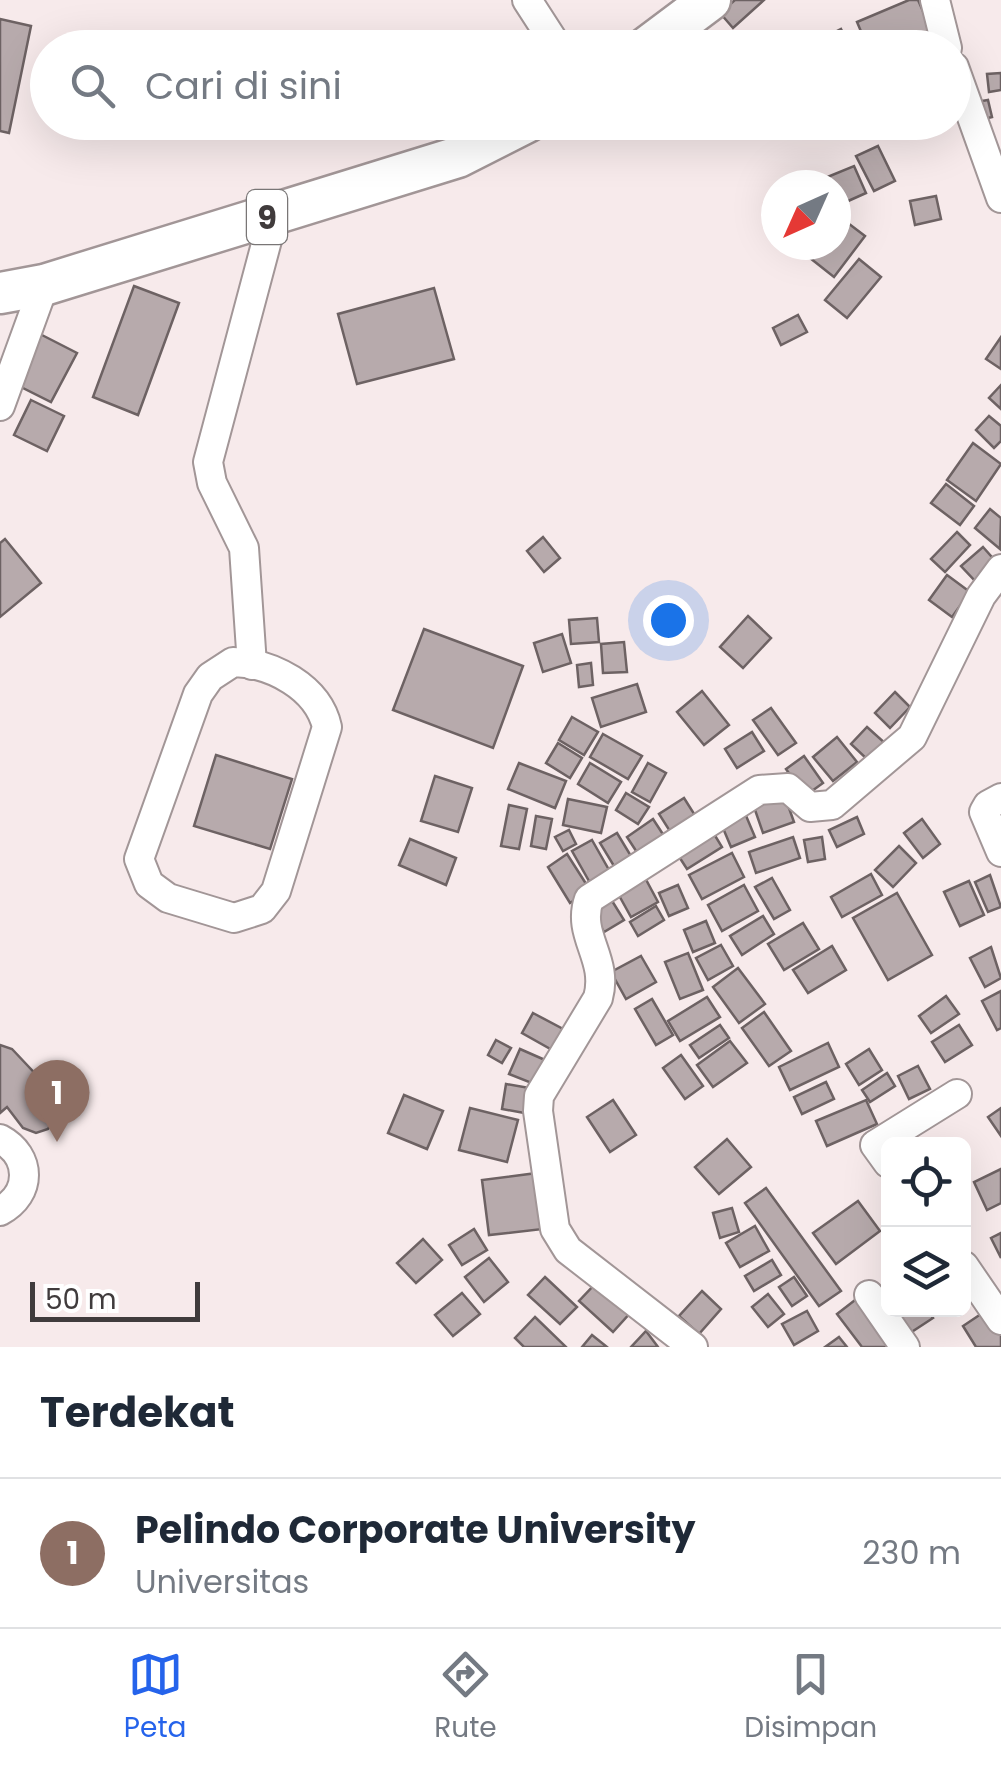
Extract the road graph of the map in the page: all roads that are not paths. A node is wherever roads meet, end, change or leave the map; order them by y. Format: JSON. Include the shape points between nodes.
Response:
{"nodes":[{"id":1,"x":527,"y":0,"type":"edge"},
{"id":2,"x":710,"y":0,"type":"edge"},
{"id":3,"x":935,"y":0,"type":"edge"},
{"id":4,"x":546,"y":30,"type":"edge"},
{"id":5,"x":670,"y":30,"type":"edge"},
{"id":6,"x":942,"y":30,"type":"edge"},
{"id":7,"x":971,"y":114,"type":"edge"},
{"id":8,"x":492,"y":140,"type":"edge"},
{"id":9,"x":1001,"y":198,"type":"edge"},
{"id":10,"x":274,"y":214,"type":"junction"},
{"id":11,"x":44,"y":285,"type":"junction"},
{"id":12,"x":0,"y":294,"type":"edge"},
{"id":13,"x":0,"y":406,"type":"edge"},
{"id":14,"x":1001,"y":568,"type":"edge"},
{"id":15,"x":252,"y":665,"type":"junction"},
{"id":16,"x":1001,"y":798,"type":"edge"},
{"id":17,"x":1001,"y":852,"type":"edge"},
{"id":18,"x":956,"y":1094,"type":"dead end"},
{"id":19,"x":888,"y":1137,"type":"edge"},
{"id":20,"x":0,"y":1139,"type":"edge"},
{"id":21,"x":0,"y":1210,"type":"edge"},
{"id":22,"x":971,"y":1276,"type":"edge"},
{"id":23,"x":869,"y":1295,"type":"dead end"},
{"id":24,"x":1001,"y":1320,"type":"edge"},
{"id":25,"x":692,"y":1347,"type":"edge"},
{"id":26,"x":905,"y":1347,"type":"edge"}],
"edges":[{"from":1,"to":4,"type":"street"},
{"from":2,"to":5,"type":"highway"},
{"from":3,"to":6,"type":"street"},
{"from":7,"to":9,"type":"street"},
{"from":8,"to":10,"type":"highway","number":"9","via":[[458,157]]},
{"from":10,"to":11,"type":"highway","number":"9"},
{"from":10,"to":15,"type":"street","via":[[208,462],[244,548]]},
{"from":11,"to":12,"type":"highway","number":"9"},
{"from":11,"to":13,"type":"street"},
{"from":14,"to":25,"type":"street","via":[[912,737],[832,805],[810,806],[788,788],[760,790],[589,899],[586,924],[603,980],[539,1096],[542,1164],[555,1229],[587,1269]]},
{"from":15,"to":15,"type":"street","via":[[307,689],[327,727],[276,891],[256,914],[234,918],[158,893],[139,859],[198,694],[219,669],[233,662]]},
{"from":16,"to":17,"type":"street","via":[[984,812]]},
{"from":18,"to":19,"type":"street"},
{"from":20,"to":21,"type":"street","via":[[21,1157],[25,1181],[13,1203]]},
{"from":22,"to":24,"type":"street"},
{"from":23,"to":26,"type":"street"}]}
